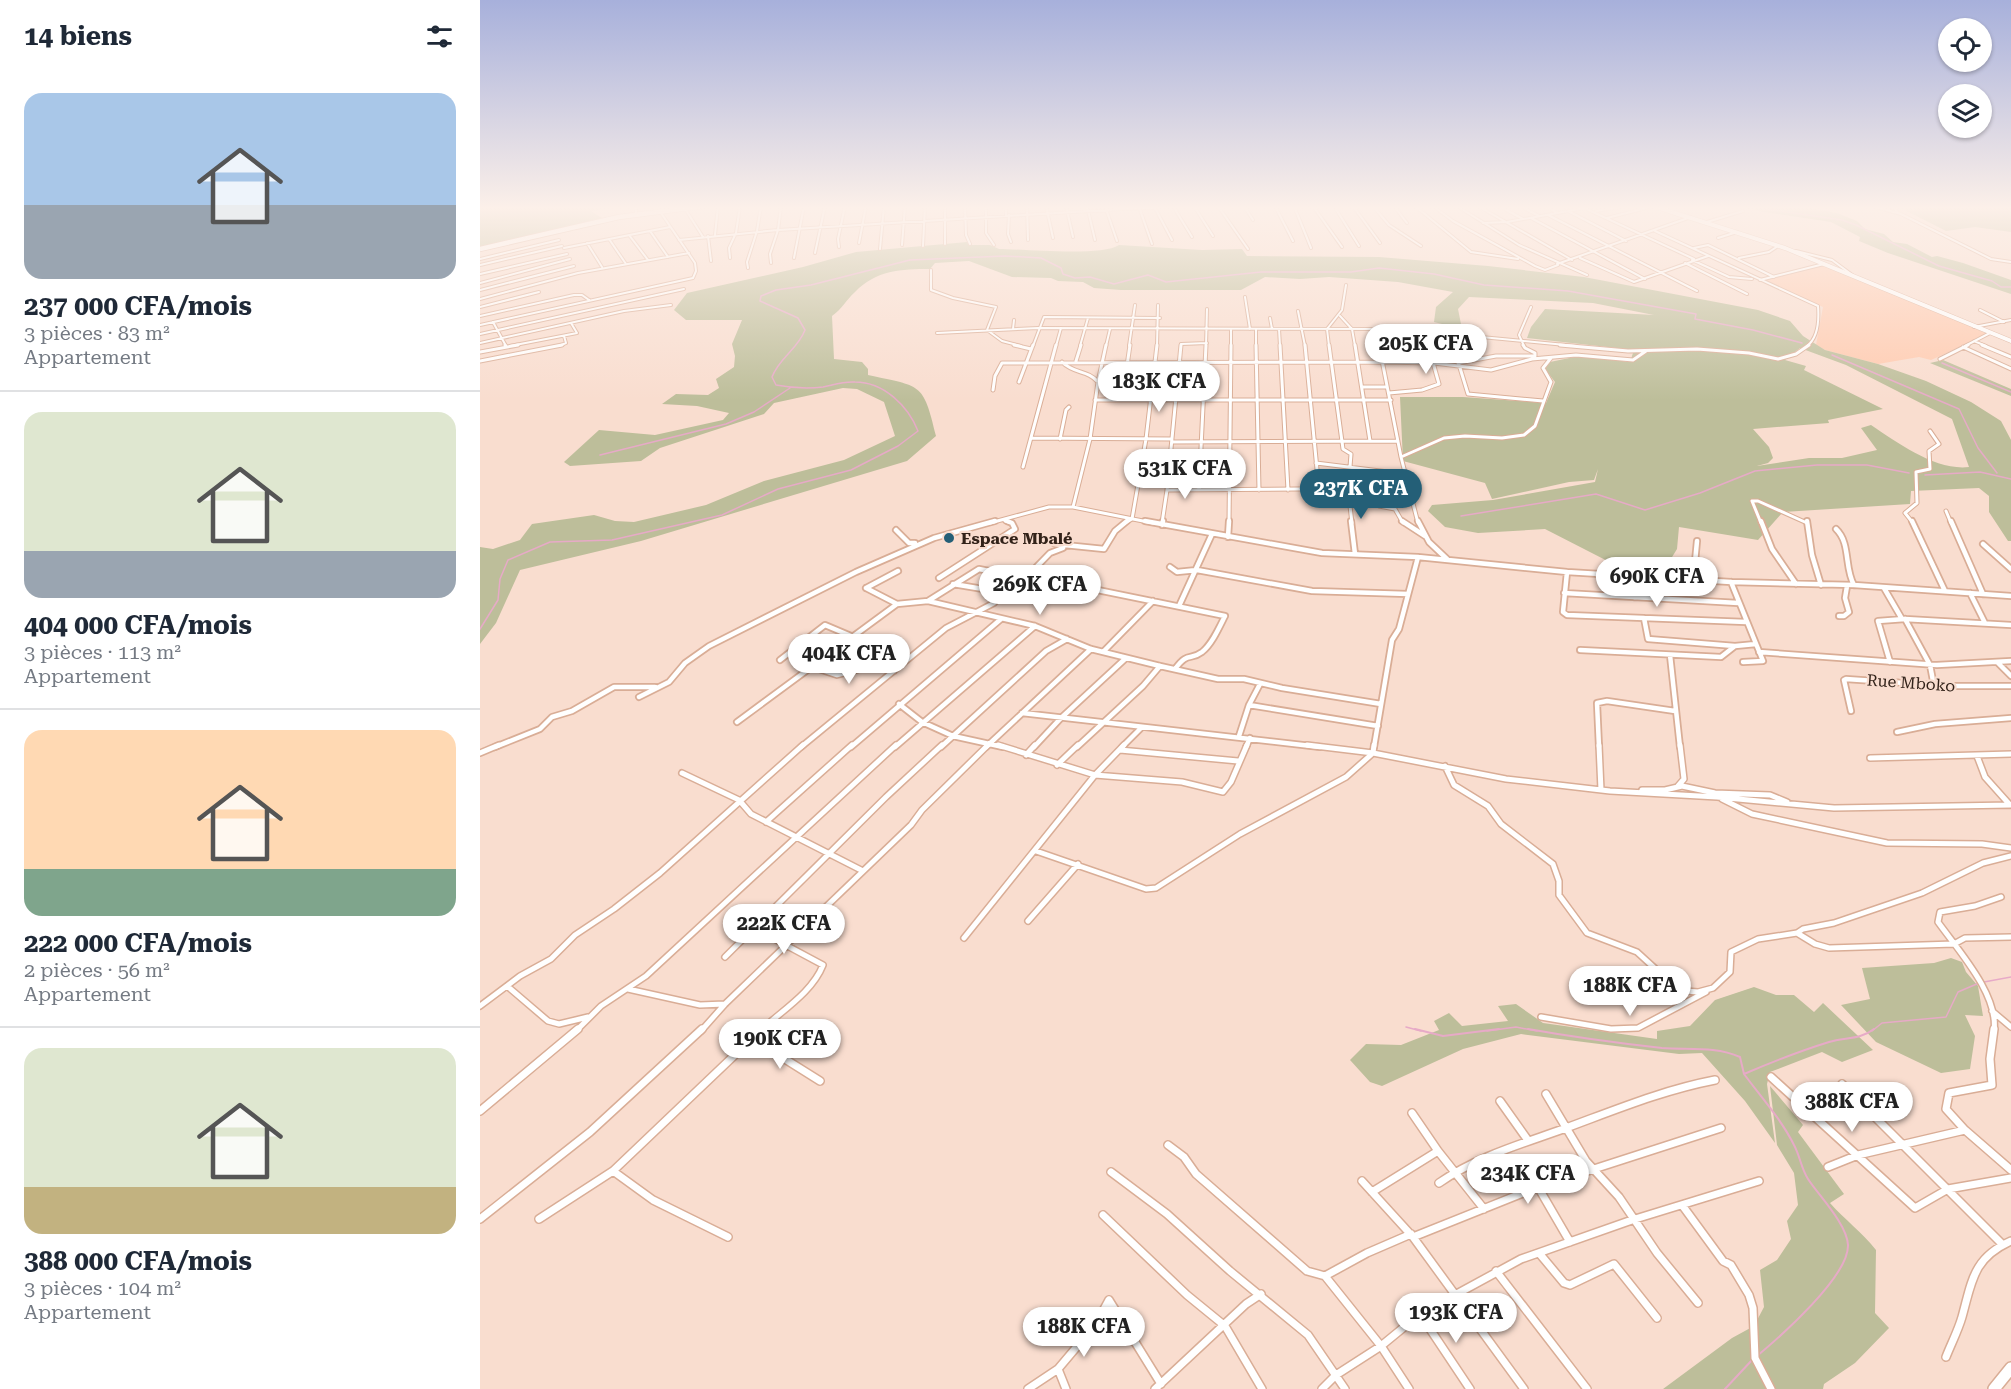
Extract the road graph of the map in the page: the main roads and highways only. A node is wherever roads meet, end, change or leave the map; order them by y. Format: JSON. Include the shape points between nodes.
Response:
{"nodes":[{"id":1,"x":2011,"y":1368,"type":"edge"},
{"id":2,"x":1994,"y":1389,"type":"edge"}],
"edges":[{"from":1,"to":2,"type":"main road"}]}
